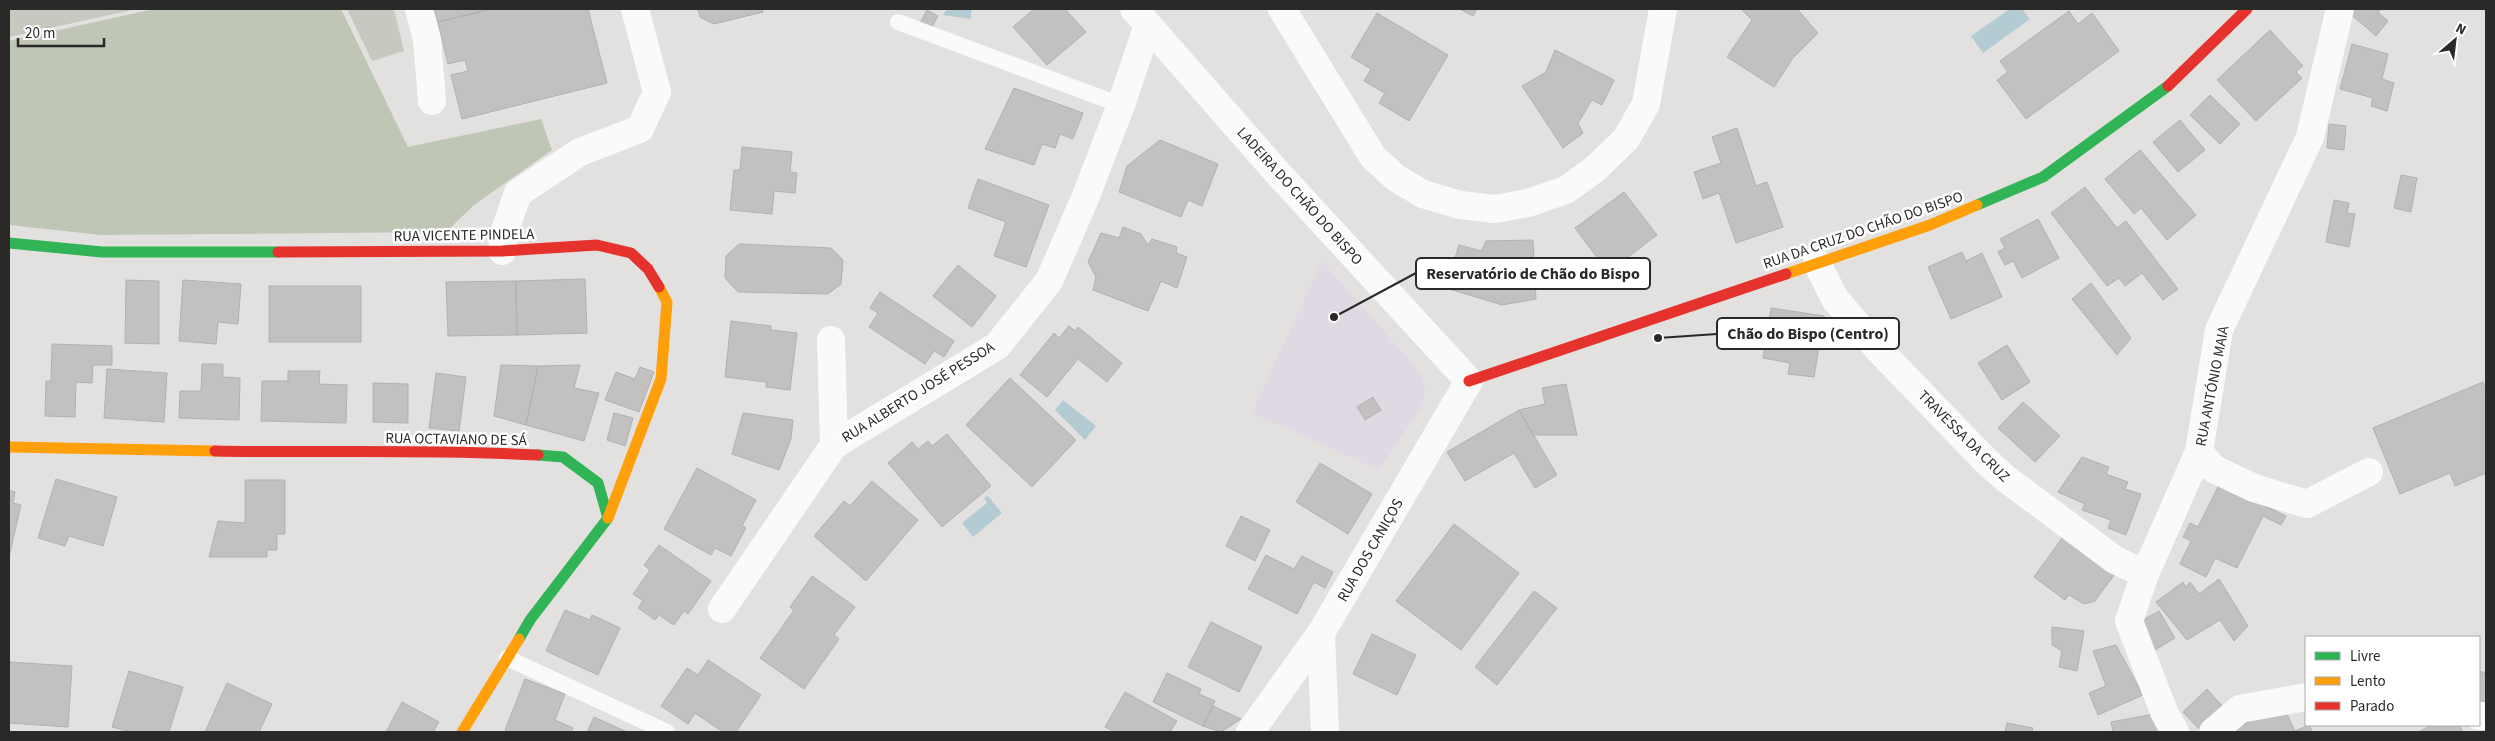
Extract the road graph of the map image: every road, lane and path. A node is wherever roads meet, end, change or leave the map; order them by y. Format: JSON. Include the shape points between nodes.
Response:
{"nodes":[{"id":1,"x":419,"y":9,"type":"edge"},
{"id":2,"x":635,"y":9,"type":"edge"},
{"id":3,"x":1282,"y":9,"type":"edge"},
{"id":4,"x":1663,"y":9,"type":"edge"},
{"id":5,"x":2247,"y":9,"type":"edge"},
{"id":6,"x":2340,"y":9,"type":"edge"},
{"id":7,"x":1141,"y":17,"type":"edge"},
{"id":8,"x":898,"y":22,"type":"dead end"},
{"id":9,"x":432,"y":101,"type":"dead end"},
{"id":10,"x":1121,"y":105,"type":"junction"},
{"id":11,"x":9,"y":243,"type":"edge"},
{"id":12,"x":502,"y":251,"type":"junction"},
{"id":13,"x":1817,"y":263,"type":"junction"},
{"id":14,"x":832,"y":340,"type":"dead end"},
{"id":15,"x":1469,"y":381,"type":"junction"},
{"id":16,"x":834,"y":445,"type":"junction"},
{"id":17,"x":9,"y":447,"type":"edge"},
{"id":18,"x":2199,"y":452,"type":"junction"},
{"id":19,"x":2369,"y":472,"type":"dead end"},
{"id":20,"x":608,"y":518,"type":"junction"},
{"id":21,"x":2145,"y":574,"type":"junction"},
{"id":22,"x":722,"y":609,"type":"dead end"},
{"id":23,"x":1321,"y":633,"type":"junction"},
{"id":24,"x":507,"y":658,"type":"junction"},
{"id":25,"x":2305,"y":697,"type":"edge"},
{"id":26,"x":462,"y":732,"type":"edge"},
{"id":27,"x":667,"y":732,"type":"edge"},
{"id":28,"x":1250,"y":732,"type":"edge"},
{"id":29,"x":1326,"y":732,"type":"edge"},
{"id":30,"x":2175,"y":732,"type":"edge"},
{"id":31,"x":2213,"y":732,"type":"edge"}],
"edges":[{"from":1,"to":9,"type":"street","via":[[427,40]]},
{"from":2,"to":12,"type":"street","via":[[657,92],[640,129],[580,152],[518,193],[504,233]]},
{"from":3,"to":4,"type":"street","via":[[1373,157],[1396,178],[1423,194],[1460,205],[1495,209],[1528,203],[1566,190],[1595,169],[1626,139],[1646,104]]},
{"from":5,"to":13,"type":"street","name":"RUA DA CRUZ DO CHÃO DO BISPO","via":[[2173,82],[2043,177],[1930,225]]},
{"from":6,"to":18,"type":"street","name":"RUA ANTÓNIO MAIA","via":[[2310,137],[2220,330]]},
{"from":7,"to":10,"type":"street","name":"RUA ALBERTO JOSÉ PESSOA"},
{"from":7,"to":15,"type":"street","name":"LADEIRA DO CHÃO DO BISPO","via":[[1275,170]]},
{"from":8,"to":10,"type":"lane"},
{"from":10,"to":16,"type":"street","name":"RUA ALBERTO JOSÉ PESSOA","via":[[1049,281],[996,346]]},
{"from":11,"to":12,"type":"street","name":"RUA VICENTE PINDELA","via":[[102,252]]},
{"from":12,"to":20,"type":"street","name":"RUA VICENTE PINDELA","via":[[597,245],[631,253],[648,269],[667,302],[661,379]]},
{"from":13,"to":15,"type":"street","name":"RUA DA CRUZ DO CHÃO DO BISPO"},
{"from":13,"to":21,"type":"street","name":"TRAVESSA DA CRUZ","via":[[1834,299],[1985,460],[2115,560]]},
{"from":14,"to":16,"type":"street"},
{"from":15,"to":23,"type":"street","name":"RUA DOS CANIÇOS"},
{"from":16,"to":22,"type":"street","name":"RUA ALBERTO JOSÉ PESSOA"},
{"from":17,"to":20,"type":"street","name":"RUA OCTAVIANO DE SÁ","via":[[310,453],[469,451],[563,457],[598,483]]},
{"from":18,"to":19,"type":"street","via":[[2214,469],[2254,488],[2307,504]]},
{"from":18,"to":21,"type":"street","name":"RUA ANTÓNIO MAIA"},
{"from":20,"to":24,"type":"street","via":[[530,620]]},
{"from":21,"to":30,"type":"street","name":"RUA ANTÓNIO MAIA","via":[[2129,621],[2164,712]]},
{"from":23,"to":28,"type":"street","name":"RUA DOS CANIÇOS"},
{"from":23,"to":29,"type":"street"},
{"from":24,"to":26,"type":"street"},
{"from":24,"to":27,"type":"lane"},
{"from":25,"to":31,"type":"street","via":[[2240,709]]}]}
